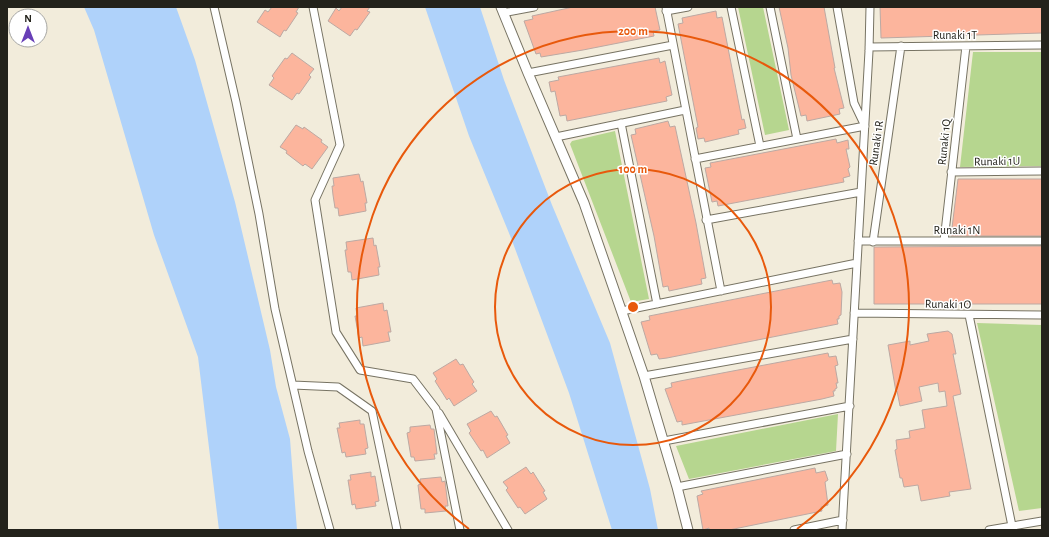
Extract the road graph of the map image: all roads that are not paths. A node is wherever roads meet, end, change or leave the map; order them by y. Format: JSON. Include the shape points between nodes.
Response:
{"nodes":[{"id":1,"x":214,"y":7,"type":"edge"},
{"id":2,"x":313,"y":7,"type":"edge"},
{"id":3,"x":534,"y":7,"type":"edge"},
{"id":4,"x":688,"y":7,"type":"edge"},
{"id":5,"x":731,"y":7,"type":"edge"},
{"id":6,"x":770,"y":7,"type":"edge"},
{"id":7,"x":837,"y":7,"type":"edge"},
{"id":8,"x":870,"y":7,"type":"edge"},
{"id":9,"x":666,"y":9,"type":"edge"},
{"id":10,"x":502,"y":10,"type":"edge"},
{"id":11,"x":673,"y":45,"type":"junction"},
{"id":12,"x":1042,"y":45,"type":"edge"},
{"id":13,"x":901,"y":46,"type":"junction"},
{"id":14,"x":966,"y":46,"type":"junction"},
{"id":15,"x":869,"y":47,"type":"junction"},
{"id":16,"x":528,"y":73,"type":"junction"},
{"id":17,"x":685,"y":110,"type":"junction"},
{"id":18,"x":621,"y":123,"type":"junction"},
{"id":19,"x":865,"y":126,"type":"junction"},
{"id":20,"x":556,"y":137,"type":"junction"},
{"id":21,"x":797,"y":139,"type":"junction"},
{"id":22,"x":760,"y":146,"type":"junction"},
{"id":23,"x":694,"y":159,"type":"junction"},
{"id":24,"x":1042,"y":171,"type":"edge"},
{"id":25,"x":951,"y":172,"type":"junction"},
{"id":26,"x":861,"y":192,"type":"junction"},
{"id":27,"x":706,"y":220,"type":"junction"},
{"id":28,"x":858,"y":241,"type":"junction"},
{"id":29,"x":944,"y":241,"type":"junction"},
{"id":30,"x":1042,"y":241,"type":"edge"},
{"id":31,"x":873,"y":242,"type":"junction"},
{"id":32,"x":857,"y":263,"type":"junction"},
{"id":33,"x":721,"y":291,"type":"junction"},
{"id":34,"x":657,"y":304,"type":"junction"},
{"id":35,"x":622,"y":311,"type":"junction"},
{"id":36,"x":854,"y":313,"type":"junction"},
{"id":37,"x":969,"y":315,"type":"junction"},
{"id":38,"x":1042,"y":315,"type":"edge"},
{"id":39,"x":853,"y":338,"type":"junction"},
{"id":40,"x":644,"y":376,"type":"junction"},
{"id":41,"x":293,"y":385,"type":"junction"},
{"id":42,"x":850,"y":406,"type":"junction"},
{"id":43,"x":436,"y":409,"type":"junction"},
{"id":44,"x":664,"y":441,"type":"junction"},
{"id":45,"x":847,"y":454,"type":"junction"},
{"id":46,"x":677,"y":487,"type":"junction"},
{"id":47,"x":843,"y":520,"type":"junction"},
{"id":48,"x":1042,"y":520,"type":"edge"},
{"id":49,"x":1012,"y":526,"type":"junction"},
{"id":50,"x":330,"y":530,"type":"edge"},
{"id":51,"x":398,"y":530,"type":"edge"},
{"id":52,"x":460,"y":530,"type":"edge"},
{"id":53,"x":508,"y":530,"type":"edge"},
{"id":54,"x":688,"y":530,"type":"edge"},
{"id":55,"x":794,"y":530,"type":"edge"},
{"id":56,"x":842,"y":530,"type":"edge"},
{"id":57,"x":989,"y":530,"type":"edge"}],
"edges":[{"from":1,"to":41,"type":"street","via":[[236,102],[275,309]]},
{"from":2,"to":43,"type":"street","via":[[340,145],[315,200],[336,332],[360,370],[413,379]]},
{"from":3,"to":10,"type":"street"},
{"from":4,"to":9,"type":"street"},
{"from":5,"to":22,"type":"street"},
{"from":6,"to":21,"type":"street"},
{"from":7,"to":19,"type":"street","via":[[854,103]]},
{"from":8,"to":15,"type":"street"},
{"from":9,"to":11,"type":"street"},
{"from":10,"to":16,"type":"street"},
{"from":11,"to":16,"type":"street"},
{"from":11,"to":17,"type":"street"},
{"from":12,"to":14,"type":"street","name":"Runaki 1T"},
{"from":13,"to":14,"type":"street","name":"Runaki 1T"},
{"from":13,"to":15,"type":"street","name":"Runaki 1T"},
{"from":13,"to":31,"type":"street","name":"Runaki 1R"},
{"from":14,"to":25,"type":"street","name":"Runaki 1Q"},
{"from":15,"to":19,"type":"street"},
{"from":16,"to":20,"type":"street"},
{"from":17,"to":18,"type":"street"},
{"from":17,"to":23,"type":"street"},
{"from":18,"to":20,"type":"street"},
{"from":18,"to":34,"type":"street"},
{"from":19,"to":21,"type":"street"},
{"from":19,"to":26,"type":"street"},
{"from":20,"to":35,"type":"street","via":[[584,203]]},
{"from":21,"to":22,"type":"street"},
{"from":22,"to":23,"type":"street"},
{"from":23,"to":27,"type":"street"},
{"from":24,"to":25,"type":"street","name":"Runaki 1U"},
{"from":25,"to":29,"type":"street","name":"Runaki 1Q"},
{"from":26,"to":27,"type":"street"},
{"from":26,"to":28,"type":"street"},
{"from":27,"to":33,"type":"street"},
{"from":28,"to":31,"type":"street","name":"Runaki 1N"},
{"from":28,"to":32,"type":"street"},
{"from":29,"to":30,"type":"street","name":"Runaki 1N"},
{"from":29,"to":31,"type":"street","name":"Runaki 1N"},
{"from":32,"to":33,"type":"street"},
{"from":32,"to":36,"type":"street"},
{"from":33,"to":34,"type":"street"},
{"from":34,"to":35,"type":"street"},
{"from":35,"to":40,"type":"street"},
{"from":36,"to":37,"type":"street","name":"Runaki 1O"},
{"from":36,"to":39,"type":"street"},
{"from":37,"to":38,"type":"street","name":"Runaki 1O"},
{"from":37,"to":49,"type":"street"},
{"from":39,"to":40,"type":"street"},
{"from":39,"to":42,"type":"street"},
{"from":40,"to":44,"type":"street"},
{"from":41,"to":50,"type":"street"},
{"from":41,"to":51,"type":"street","via":[[338,387],[372,411]]},
{"from":42,"to":44,"type":"street"},
{"from":42,"to":45,"type":"street"},
{"from":43,"to":52,"type":"street"},
{"from":43,"to":53,"type":"street"},
{"from":44,"to":46,"type":"street"},
{"from":45,"to":46,"type":"street"},
{"from":45,"to":47,"type":"street"},
{"from":46,"to":54,"type":"street"},
{"from":47,"to":55,"type":"street"},
{"from":47,"to":56,"type":"street"},
{"from":48,"to":49,"type":"street"},
{"from":49,"to":57,"type":"street"}]}
